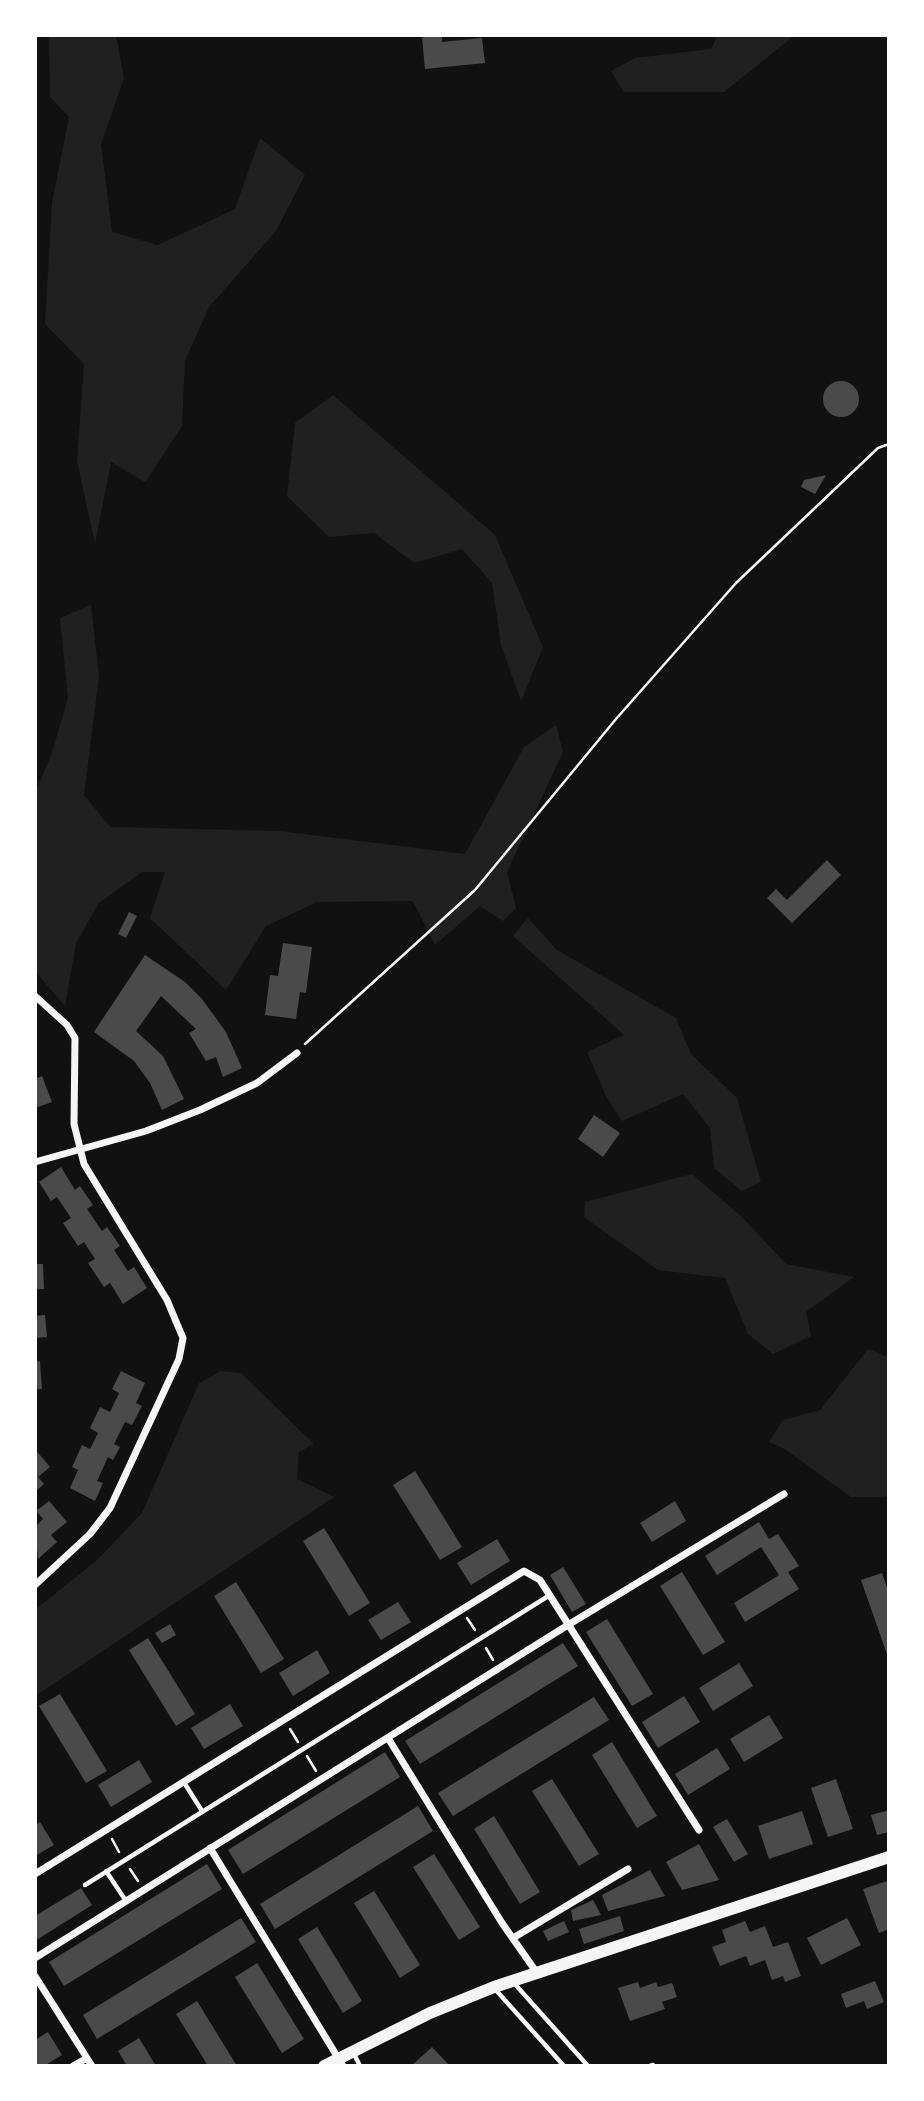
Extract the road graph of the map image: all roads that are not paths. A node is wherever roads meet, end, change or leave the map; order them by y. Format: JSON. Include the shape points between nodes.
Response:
{"nodes":[{"id":1,"x":35,"y":996,"type":"edge"},
{"id":2,"x":293,"y":1056,"type":"road end"},
{"id":3,"x":78,"y":1149,"type":"junction"},
{"id":4,"x":35,"y":1162,"type":"edge"},
{"id":5,"x":784,"y":1494,"type":"dead end"},
{"id":6,"x":35,"y":1585,"type":"edge"},
{"id":7,"x":550,"y":1595,"type":"junction"},
{"id":8,"x":568,"y":1625,"type":"junction"},
{"id":9,"x":388,"y":1738,"type":"junction"},
{"id":10,"x":185,"y":1784,"type":"junction"},
{"id":11,"x":202,"y":1811,"type":"junction"},
{"id":12,"x":699,"y":1830,"type":"dead end"},
{"id":13,"x":210,"y":1848,"type":"junction"},
{"id":14,"x":889,"y":1857,"type":"edge"},
{"id":15,"x":628,"y":1869,"type":"dead end"},
{"id":16,"x":106,"y":1871,"type":"junction"},
{"id":17,"x":35,"y":1874,"type":"edge"},
{"id":18,"x":85,"y":1885,"type":"dead end"},
{"id":19,"x":126,"y":1901,"type":"junction"},
{"id":20,"x":513,"y":1938,"type":"junction"},
{"id":21,"x":35,"y":1958,"type":"edge"},
{"id":22,"x":537,"y":1973,"type":"junction"},
{"id":23,"x":35,"y":1976,"type":"edge"},
{"id":24,"x":513,"y":1981,"type":"junction"},
{"id":25,"x":494,"y":1987,"type":"junction"},
{"id":26,"x":352,"y":2051,"type":"junction"},
{"id":27,"x":87,"y":2058,"type":"junction"},
{"id":28,"x":341,"y":2062,"type":"edge"},
{"id":29,"x":73,"y":2066,"type":"edge"},
{"id":30,"x":92,"y":2066,"type":"edge"},
{"id":31,"x":324,"y":2066,"type":"edge"},
{"id":32,"x":360,"y":2066,"type":"edge"},
{"id":33,"x":564,"y":2066,"type":"edge"},
{"id":34,"x":588,"y":2066,"type":"edge"}],
"edges":[{"from":1,"to":3,"type":"street","via":[[75,1038]]},
{"from":2,"to":3,"type":"street","via":[[230,1097],[146,1131]]},
{"from":3,"to":4,"type":"street"},
{"from":3,"to":6,"type":"street","via":[[96,1187],[167,1300],[183,1345],[110,1508],[90,1535]]},
{"from":5,"to":8,"type":"street"},
{"from":7,"to":8,"type":"street"},
{"from":7,"to":10,"type":"street","via":[[536,1576],[521,1572]]},
{"from":7,"to":11,"type":"lane"},
{"from":8,"to":9,"type":"street"},
{"from":8,"to":12,"type":"street"},
{"from":9,"to":13,"type":"street"},
{"from":9,"to":20,"type":"street"},
{"from":10,"to":11,"type":"lane"},
{"from":10,"to":17,"type":"street"},
{"from":11,"to":16,"type":"lane"},
{"from":13,"to":19,"type":"street"},
{"from":13,"to":28,"type":"street"},
{"from":14,"to":22,"type":"street"},
{"from":15,"to":20,"type":"street"},
{"from":16,"to":18,"type":"lane"},
{"from":16,"to":19,"type":"lane"},
{"from":19,"to":21,"type":"street"},
{"from":20,"to":22,"type":"street"},
{"from":22,"to":24,"type":"street"},
{"from":23,"to":27,"type":"street"},
{"from":24,"to":25,"type":"street"},
{"from":24,"to":34,"type":"lane"},
{"from":25,"to":26,"type":"street"},
{"from":25,"to":33,"type":"lane"},
{"from":26,"to":28,"type":"street"},
{"from":26,"to":32,"type":"lane"},
{"from":27,"to":29,"type":"street"},
{"from":27,"to":30,"type":"street"},
{"from":28,"to":31,"type":"street"}]}
